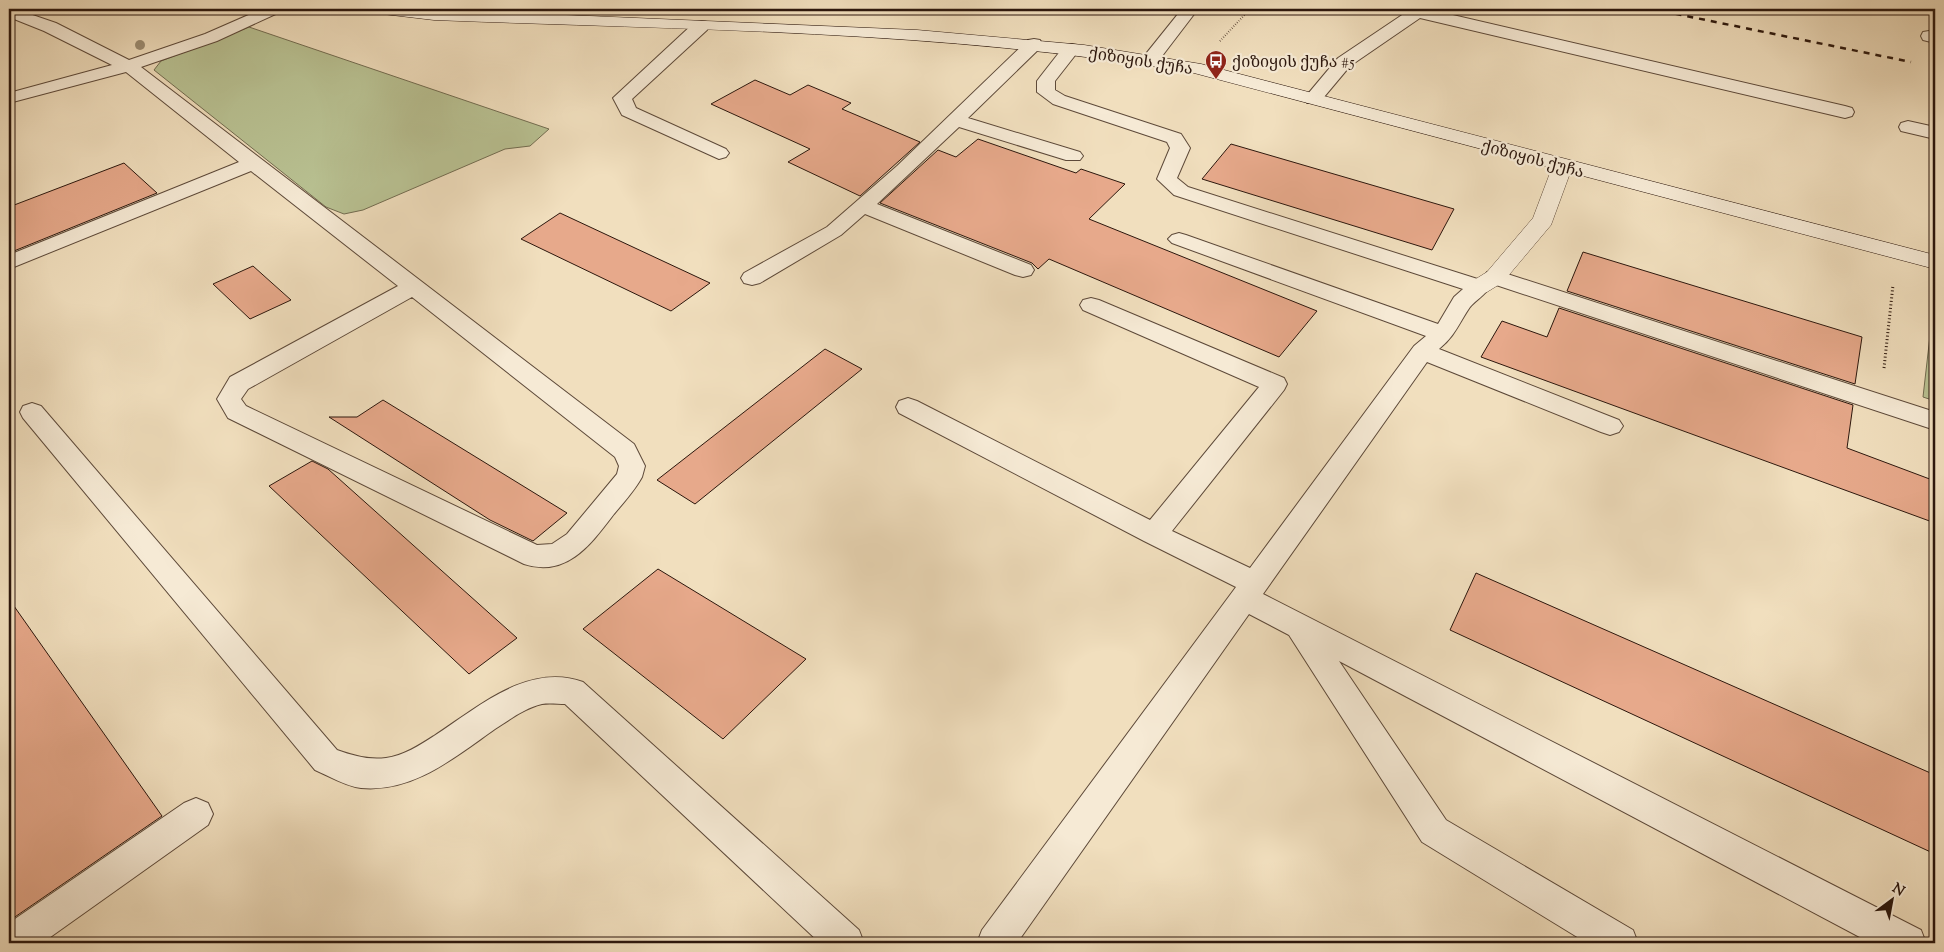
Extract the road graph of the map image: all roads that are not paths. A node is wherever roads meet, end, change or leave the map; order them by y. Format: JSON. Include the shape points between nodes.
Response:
{"nodes":[{"id":1,"x":274,"y":9,"type":"edge"},
{"id":2,"x":383,"y":9,"type":"edge"},
{"id":3,"x":1190,"y":9,"type":"edge"},
{"id":4,"x":1418,"y":10,"type":"edge"},
{"id":5,"x":9,"y":12,"type":"edge"},
{"id":6,"x":701,"y":26,"type":"junction"},
{"id":7,"x":1034,"y":44,"type":"junction"},
{"id":8,"x":1070,"y":49,"type":"junction"},
{"id":9,"x":1150,"y":60,"type":"junction"},
{"id":10,"x":130,"y":67,"type":"junction"},
{"id":11,"x":9,"y":98,"type":"edge"},
{"id":12,"x":1313,"y":99,"type":"junction"},
{"id":13,"x":1845,"y":112,"type":"dead end"},
{"id":14,"x":956,"y":120,"type":"junction"},
{"id":15,"x":1908,"y":127,"type":"dead end"},
{"id":16,"x":1935,"y":133,"type":"edge"},
{"id":17,"x":719,"y":153,"type":"dead end"},
{"id":18,"x":1073,"y":156,"type":"dead end"},
{"id":19,"x":254,"y":163,"type":"junction"},
{"id":20,"x":1563,"y":165,"type":"junction"},
{"id":21,"x":862,"y":206,"type":"junction"},
{"id":22,"x":1179,"y":240,"type":"dead end"},
{"id":23,"x":1935,"y":262,"type":"edge"},
{"id":24,"x":9,"y":263,"type":"edge"},
{"id":25,"x":1023,"y":270,"type":"dead end"},
{"id":26,"x":752,"y":278,"type":"dead end"},
{"id":27,"x":1487,"y":282,"type":"junction"},
{"id":28,"x":413,"y":287,"type":"junction"},
{"id":29,"x":1091,"y":305,"type":"dead end"},
{"id":30,"x":1432,"y":343,"type":"junction"},
{"id":31,"x":908,"y":407,"type":"dead end"},
{"id":32,"x":32,"y":412,"type":"dead end"},
{"id":33,"x":1935,"y":421,"type":"edge"},
{"id":34,"x":1610,"y":426,"type":"dead end"},
{"id":35,"x":1154,"y":534,"type":"junction"},
{"id":36,"x":1250,"y":590,"type":"junction"},
{"id":37,"x":1298,"y":625,"type":"junction"},
{"id":38,"x":196,"y":814,"type":"dead end"},
{"id":39,"x":11,"y":943,"type":"edge"},
{"id":40,"x":846,"y":943,"type":"edge"},
{"id":41,"x":995,"y":943,"type":"edge"},
{"id":42,"x":1620,"y":943,"type":"edge"},
{"id":43,"x":1908,"y":943,"type":"edge"}],
"edges":[{"from":1,"to":10,"type":"lane"},
{"from":2,"to":6,"type":"street","name":"ქიზიყის ქუჩა","via":[[434,15]]},
{"from":3,"to":9,"type":"lane"},
{"from":4,"to":12,"type":"lane","via":[[1344,62]]},
{"from":4,"to":13,"type":"lane"},
{"from":5,"to":10,"type":"lane","via":[[50,27]]},
{"from":6,"to":7,"type":"street","name":"ქიზიყის ქუჩა","via":[[905,33]]},
{"from":6,"to":17,"type":"lane","via":[[622,98],[628,111]]},
{"from":7,"to":8,"type":"street","name":"ქიზიყის ქუჩა"},
{"from":7,"to":14,"type":"lane"},
{"from":8,"to":9,"type":"street","name":"ქიზიყის ქუჩა"},
{"from":8,"to":27,"type":"lane","via":[[1046,81],[1046,92],[1059,100],[1174,138],[1180,148],[1167,179],[1181,190]]},
{"from":9,"to":12,"type":"street","name":"ქიზიყის ქუჩა","via":[[1195,68]]},
{"from":10,"to":11,"type":"lane"},
{"from":10,"to":19,"type":"lane"},
{"from":12,"to":20,"type":"street","name":"ქიზიყის ქუჩა"},
{"from":14,"to":18,"type":"lane"},
{"from":14,"to":21,"type":"lane"},
{"from":15,"to":16,"type":"lane"},
{"from":19,"to":24,"type":"lane"},
{"from":19,"to":28,"type":"lane"},
{"from":20,"to":23,"type":"street","name":"ქიზიყის ქუჩა"},
{"from":20,"to":27,"type":"street","via":[[1543,220]]},
{"from":21,"to":25,"type":"lane"},
{"from":21,"to":26,"type":"lane","via":[[834,231]]},
{"from":22,"to":30,"type":"lane"},
{"from":27,"to":30,"type":"lane","via":[[1462,302]]},
{"from":27,"to":33,"type":"lane"},
{"from":28,"to":28,"type":"lane","via":[[624,451],[632,466],[629,477],[577,542],[557,554],[534,556],[237,412],[229,399],[238,383]]},
{"from":29,"to":35,"type":"lane","via":[[1275,384]]},
{"from":30,"to":34,"type":"lane"},
{"from":30,"to":36,"type":"lane"},
{"from":31,"to":35,"type":"lane"},
{"from":32,"to":40,"type":"lane","via":[[326,760],[361,773],[392,773],[442,750],[511,703],[542,691],[572,691]]},
{"from":35,"to":36,"type":"lane"},
{"from":36,"to":37,"type":"lane"},
{"from":36,"to":41,"type":"lane"},
{"from":37,"to":42,"type":"lane","via":[[1434,831]]},
{"from":37,"to":43,"type":"lane"},
{"from":38,"to":39,"type":"lane"}]}
